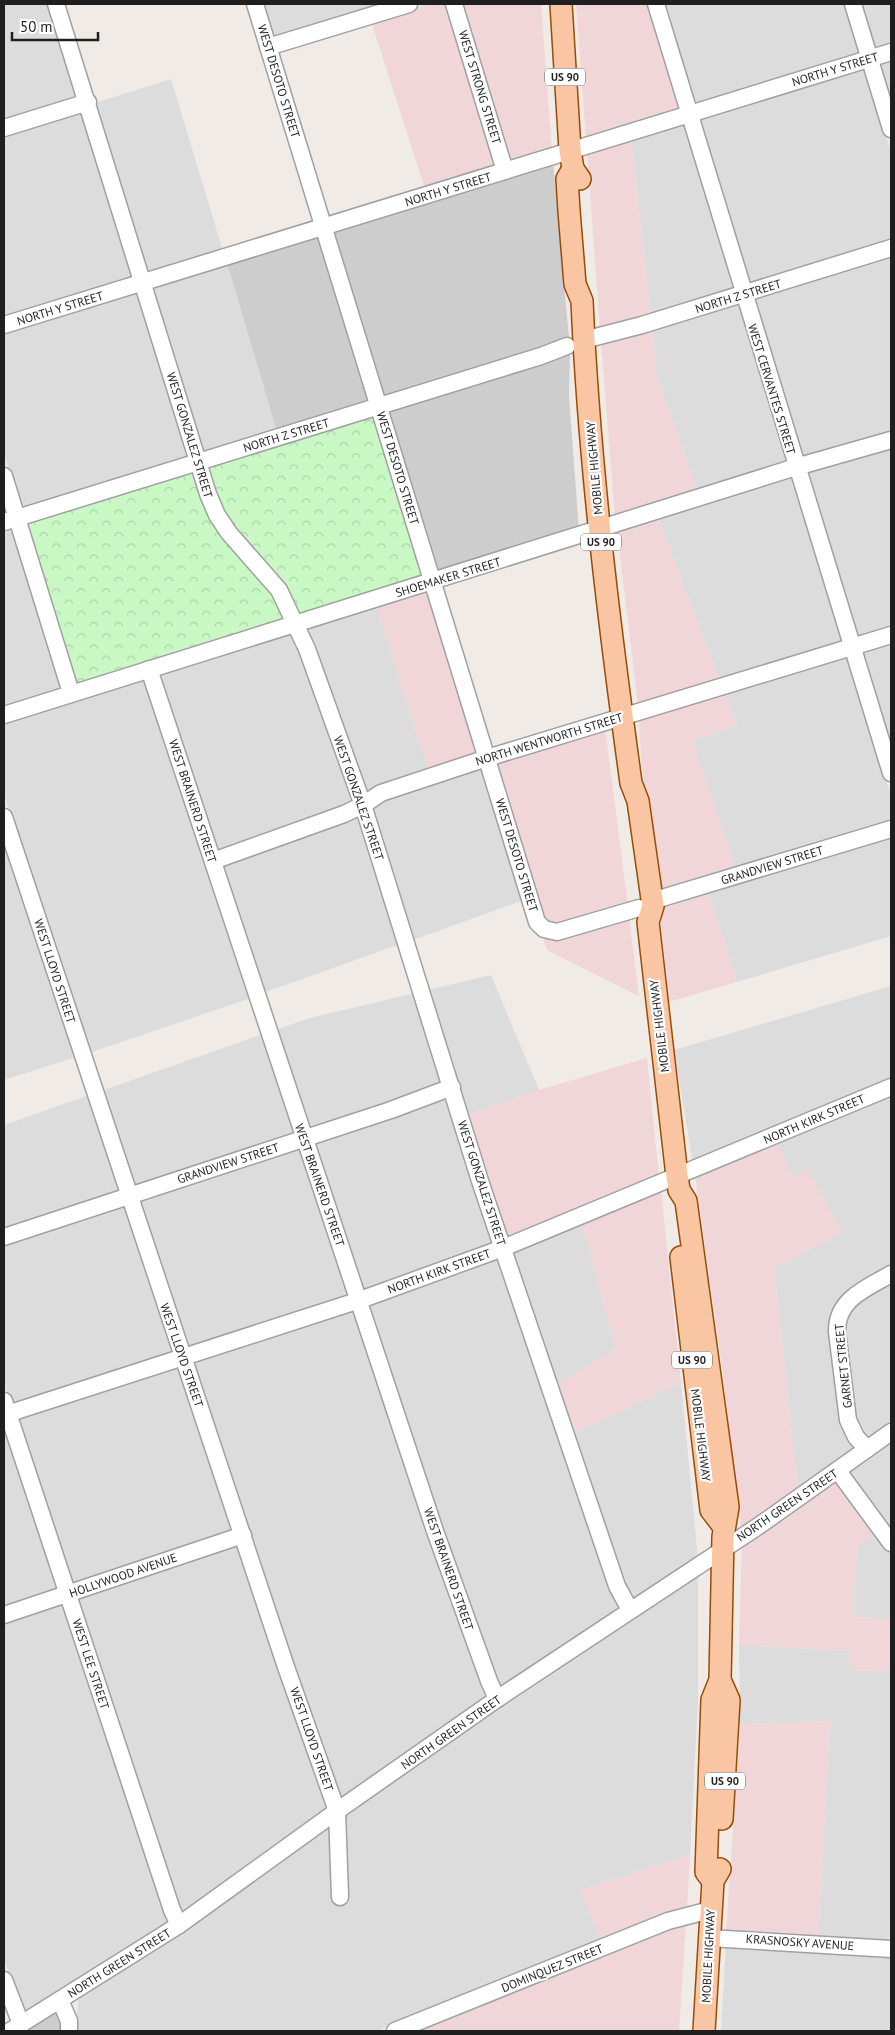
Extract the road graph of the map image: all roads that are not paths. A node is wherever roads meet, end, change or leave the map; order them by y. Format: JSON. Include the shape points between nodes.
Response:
{"nodes":[{"id":1,"x":56,"y":4,"type":"edge"},
{"id":2,"x":255,"y":4,"type":"edge"},
{"id":3,"x":409,"y":4,"type":"edge"},
{"id":4,"x":454,"y":4,"type":"edge"},
{"id":5,"x":561,"y":4,"type":"edge"},
{"id":6,"x":656,"y":4,"type":"edge"},
{"id":7,"x":853,"y":4,"type":"edge"},
{"id":8,"x":268,"y":46,"type":"junction"},
{"id":9,"x":891,"y":52,"type":"edge"},
{"id":10,"x":869,"y":59,"type":"junction"},
{"id":11,"x":88,"y":102,"type":"junction"},
{"id":12,"x":690,"y":114,"type":"junction"},
{"id":13,"x":4,"y":128,"type":"edge"},
{"id":14,"x":891,"y":129,"type":"edge"},
{"id":15,"x":571,"y":160,"type":"junction"},
{"id":16,"x":506,"y":171,"type":"junction"},
{"id":17,"x":324,"y":227,"type":"junction"},
{"id":18,"x":891,"y":248,"type":"edge"},
{"id":19,"x":143,"y":282,"type":"junction"},
{"id":20,"x":744,"y":294,"type":"junction"},
{"id":21,"x":4,"y":325,"type":"edge"},
{"id":22,"x":575,"y":343,"type":"junction"},
{"id":23,"x":379,"y":406,"type":"junction"},
{"id":24,"x":891,"y":440,"type":"edge"},
{"id":25,"x":199,"y":462,"type":"junction"},
{"id":26,"x":796,"y":467,"type":"junction"},
{"id":27,"x":4,"y":476,"type":"edge"},
{"id":28,"x":10,"y":520,"type":"edge"},
{"id":29,"x":599,"y":530,"type":"junction"},
{"id":30,"x":433,"y":582,"type":"junction"},
{"id":31,"x":296,"y":624,"type":"junction"},
{"id":32,"x":891,"y":635,"type":"edge"},
{"id":33,"x":852,"y":647,"type":"junction"},
{"id":34,"x":150,"y":669,"type":"junction"},
{"id":35,"x":71,"y":693,"type":"junction"},
{"id":36,"x":4,"y":715,"type":"edge"},
{"id":37,"x":622,"y":716,"type":"junction"},
{"id":38,"x":487,"y":758,"type":"junction"},
{"id":39,"x":891,"y":773,"type":"edge"},
{"id":40,"x":363,"y":805,"type":"junction"},
{"id":41,"x":4,"y":817,"type":"edge"},
{"id":42,"x":891,"y":828,"type":"edge"},
{"id":43,"x":213,"y":861,"type":"junction"},
{"id":44,"x":646,"y":910,"type":"junction"},
{"id":45,"x":544,"y":930,"type":"joint"},
{"id":46,"x":452,"y":1087,"type":"junction"},
{"id":47,"x":891,"y":1087,"type":"edge"},
{"id":48,"x":304,"y":1138,"type":"junction"},
{"id":49,"x":678,"y":1183,"type":"junction"},
{"id":50,"x":129,"y":1196,"type":"junction"},
{"id":51,"x":4,"y":1237,"type":"edge"},
{"id":52,"x":503,"y":1248,"type":"junction"},
{"id":53,"x":891,"y":1274,"type":"edge"},
{"id":54,"x":360,"y":1300,"type":"junction"},
{"id":55,"x":183,"y":1358,"type":"junction"},
{"id":56,"x":5,"y":1410,"type":"edge"},
{"id":57,"x":891,"y":1432,"type":"edge"},
{"id":58,"x":867,"y":1449,"type":"junction"},
{"id":59,"x":838,"y":1471,"type":"junction"},
{"id":60,"x":243,"y":1535,"type":"junction"},
{"id":61,"x":891,"y":1543,"type":"edge"},
{"id":62,"x":723,"y":1548,"type":"junction"},
{"id":63,"x":68,"y":1594,"type":"junction"},
{"id":64,"x":630,"y":1610,"type":"junction"},
{"id":65,"x":4,"y":1615,"type":"edge"},
{"id":66,"x":497,"y":1699,"type":"junction"},
{"id":67,"x":337,"y":1811,"type":"junction"},
{"id":68,"x":340,"y":1897,"type":"dead end"},
{"id":69,"x":710,"y":1910,"type":"junction"},
{"id":70,"x":179,"y":1925,"type":"junction"},
{"id":71,"x":709,"y":1938,"type":"junction"},
{"id":72,"x":891,"y":1949,"type":"edge"},
{"id":73,"x":4,"y":1980,"type":"edge"},
{"id":74,"x":60,"y":2000,"type":"junction"},
{"id":75,"x":15,"y":2028,"type":"edge"},
{"id":76,"x":69,"y":2031,"type":"edge"},
{"id":77,"x":396,"y":2031,"type":"edge"},
{"id":78,"x":704,"y":2031,"type":"edge"}],
"edges":[{"from":1,"to":11,"type":"street","name":"WEST GONZALEZ STREET"},
{"from":2,"to":8,"type":"street","name":"WEST DESOTO STREET"},
{"from":3,"to":8,"type":"street"},
{"from":4,"to":16,"type":"street","name":"WEST STRONG STREET"},
{"from":5,"to":15,"type":"main road","name":"MOBILE HIGHWAY","number":"US 90"},
{"from":6,"to":12,"type":"street","name":"WEST CERVANTES STREET"},
{"from":7,"to":10,"type":"street"},
{"from":8,"to":17,"type":"street","name":"WEST DESOTO STREET"},
{"from":9,"to":10,"type":"street","name":"NORTH Y STREET"},
{"from":10,"to":12,"type":"street","name":"NORTH Y STREET"},
{"from":10,"to":14,"type":"street"},
{"from":11,"to":13,"type":"street"},
{"from":11,"to":19,"type":"street","name":"WEST GONZALEZ STREET"},
{"from":12,"to":15,"type":"street","name":"NORTH Y STREET"},
{"from":12,"to":20,"type":"street","name":"WEST CERVANTES STREET"},
{"from":15,"to":16,"type":"street","name":"NORTH Y STREET"},
{"from":15,"to":22,"type":"main road","name":"MOBILE HIGHWAY","number":"US 90","via":[[567,179],[569,211],[575,284],[582,301]]},
{"from":16,"to":17,"type":"street","name":"NORTH Y STREET"},
{"from":17,"to":19,"type":"street","name":"NORTH Y STREET"},
{"from":17,"to":23,"type":"street","name":"WEST DESOTO STREET"},
{"from":18,"to":20,"type":"street","name":"NORTH Z STREET"},
{"from":19,"to":21,"type":"street","name":"NORTH Y STREET"},
{"from":19,"to":25,"type":"street","name":"WEST GONZALEZ STREET"},
{"from":20,"to":22,"type":"street","name":"NORTH Z STREET"},
{"from":20,"to":26,"type":"street","name":"WEST CERVANTES STREET"},
{"from":22,"to":23,"type":"street","name":"NORTH Z STREET"},
{"from":22,"to":29,"type":"main road","name":"MOBILE HIGHWAY","number":"US 90"},
{"from":23,"to":25,"type":"street","name":"NORTH Z STREET"},
{"from":23,"to":30,"type":"street","name":"WEST DESOTO STREET"},
{"from":24,"to":26,"type":"street","name":"SHOEMAKER STREET"},
{"from":25,"to":28,"type":"street","name":"NORTH Z STREET"},
{"from":25,"to":31,"type":"street","name":"WEST GONZALEZ STREET","via":[[220,522],[279,590]]},
{"from":26,"to":29,"type":"street","name":"SHOEMAKER STREET"},
{"from":26,"to":33,"type":"street","name":"WEST CERVANTES STREET"},
{"from":27,"to":28,"type":"street"},
{"from":28,"to":35,"type":"street"},
{"from":29,"to":30,"type":"street","name":"SHOEMAKER STREET"},
{"from":29,"to":37,"type":"main road","name":"MOBILE HIGHWAY","number":"US 90"},
{"from":30,"to":31,"type":"street","name":"SHOEMAKER STREET"},
{"from":30,"to":38,"type":"street","name":"WEST DESOTO STREET"},
{"from":31,"to":34,"type":"street","name":"SHOEMAKER STREET"},
{"from":31,"to":40,"type":"street","name":"WEST GONZALEZ STREET","via":[[308,649]]},
{"from":32,"to":33,"type":"street","name":"NORTH WENTWORTH STREET"},
{"from":33,"to":37,"type":"street","name":"NORTH WENTWORTH STREET"},
{"from":33,"to":39,"type":"street","name":"WEST CERVANTES STREET"},
{"from":34,"to":35,"type":"street","name":"SHOEMAKER STREET"},
{"from":34,"to":43,"type":"street","name":"WEST BRAINERD STREET"},
{"from":35,"to":36,"type":"street","name":"SHOEMAKER STREET"},
{"from":37,"to":38,"type":"street","name":"NORTH WENTWORTH STREET"},
{"from":37,"to":44,"type":"main road","name":"MOBILE HIGHWAY","number":"US 90","via":[[631,783],[627,802]]},
{"from":38,"to":40,"type":"street","name":"NORTH WENTWORTH STREET","via":[[380,794]]},
{"from":38,"to":45,"type":"street","name":"WEST DESOTO STREET","via":[[537,922]]},
{"from":40,"to":43,"type":"street","name":"NORTH WENTWORTH STREET"},
{"from":40,"to":46,"type":"street","name":"WEST GONZALEZ STREET"},
{"from":41,"to":50,"type":"street","name":"WEST LLOYD STREET"},
{"from":42,"to":44,"type":"street","name":"GRANDVIEW STREET"},
{"from":43,"to":48,"type":"street","name":"WEST BRAINERD STREET"},
{"from":44,"to":45,"type":"street","name":"GRANDVIEW STREET","via":[[557,932]]},
{"from":44,"to":49,"type":"main road","name":"MOBILE HIGHWAY","number":"US 90"},
{"from":46,"to":48,"type":"street","name":"GRANDVIEW STREET"},
{"from":46,"to":52,"type":"street","name":"WEST GONZALEZ STREET"},
{"from":47,"to":49,"type":"street","name":"NORTH KIRK STREET"},
{"from":48,"to":50,"type":"street","name":"GRANDVIEW STREET"},
{"from":48,"to":54,"type":"street","name":"WEST BRAINERD STREET"},
{"from":49,"to":52,"type":"street","name":"NORTH KIRK STREET"},
{"from":49,"to":62,"type":"main road","name":"MOBILE HIGHWAY","number":"US 90","via":[[676,1203],[686,1314],[710,1510],[724,1527]]},
{"from":50,"to":51,"type":"street","name":"GRANDVIEW STREET"},
{"from":50,"to":55,"type":"street","name":"WEST LLOYD STREET"},
{"from":52,"to":54,"type":"street","name":"NORTH KIRK STREET"},
{"from":52,"to":64,"type":"street","name":"WEST GONZALEZ STREET","via":[[617,1586]]},
{"from":53,"to":58,"type":"street","name":"GARNET STREET","via":[[854,1295],[846,1302],[838,1318],[848,1420],[856,1437]]},
{"from":54,"to":55,"type":"street","name":"NORTH KIRK STREET"},
{"from":54,"to":66,"type":"street","name":"WEST BRAINERD STREET","via":[[435,1531]]},
{"from":55,"to":56,"type":"street","name":"NORTH KIRK STREET"},
{"from":55,"to":60,"type":"street","name":"WEST LLOYD STREET"},
{"from":56,"to":63,"type":"street","name":"WEST LEE STREET"},
{"from":57,"to":58,"type":"street","name":"NORTH GREEN STREET"},
{"from":58,"to":59,"type":"street","name":"NORTH GREEN STREET"},
{"from":59,"to":61,"type":"street"},
{"from":59,"to":62,"type":"street","name":"NORTH GREEN STREET"},
{"from":60,"to":63,"type":"street","name":"HOLLYWOOD AVENUE"},
{"from":60,"to":67,"type":"street","name":"WEST LLOYD STREET"},
{"from":62,"to":64,"type":"street","name":"NORTH GREEN STREET"},
{"from":62,"to":69,"type":"main road","name":"MOBILE HIGHWAY","number":"US 90","via":[[720,1680],[712,1700],[707,1836],[706,1872],[713,1881]]},
{"from":63,"to":65,"type":"street","name":"HOLLYWOOD AVENUE"},
{"from":63,"to":70,"type":"street","name":"WEST LEE STREET"},
{"from":64,"to":66,"type":"street","name":"NORTH GREEN STREET"},
{"from":66,"to":67,"type":"street","name":"NORTH GREEN STREET"},
{"from":67,"to":68,"type":"street","name":"WEST LLOYD STREET"},
{"from":67,"to":70,"type":"street","name":"NORTH GREEN STREET"},
{"from":69,"to":71,"type":"main road","name":"MOBILE HIGHWAY","number":"US 90"},
{"from":69,"to":77,"type":"street","name":"DOMINQUEZ STREET","via":[[668,1921]]},
{"from":70,"to":74,"type":"street","name":"NORTH GREEN STREET"},
{"from":71,"to":72,"type":"street","name":"KRASNOSKY AVENUE"},
{"from":71,"to":78,"type":"main road","name":"MOBILE HIGHWAY","number":"US 90"},
{"from":73,"to":75,"type":"street"},
{"from":74,"to":75,"type":"street","name":"NORTH GREEN STREET"},
{"from":74,"to":76,"type":"street","via":[[69,2021]]}]}
